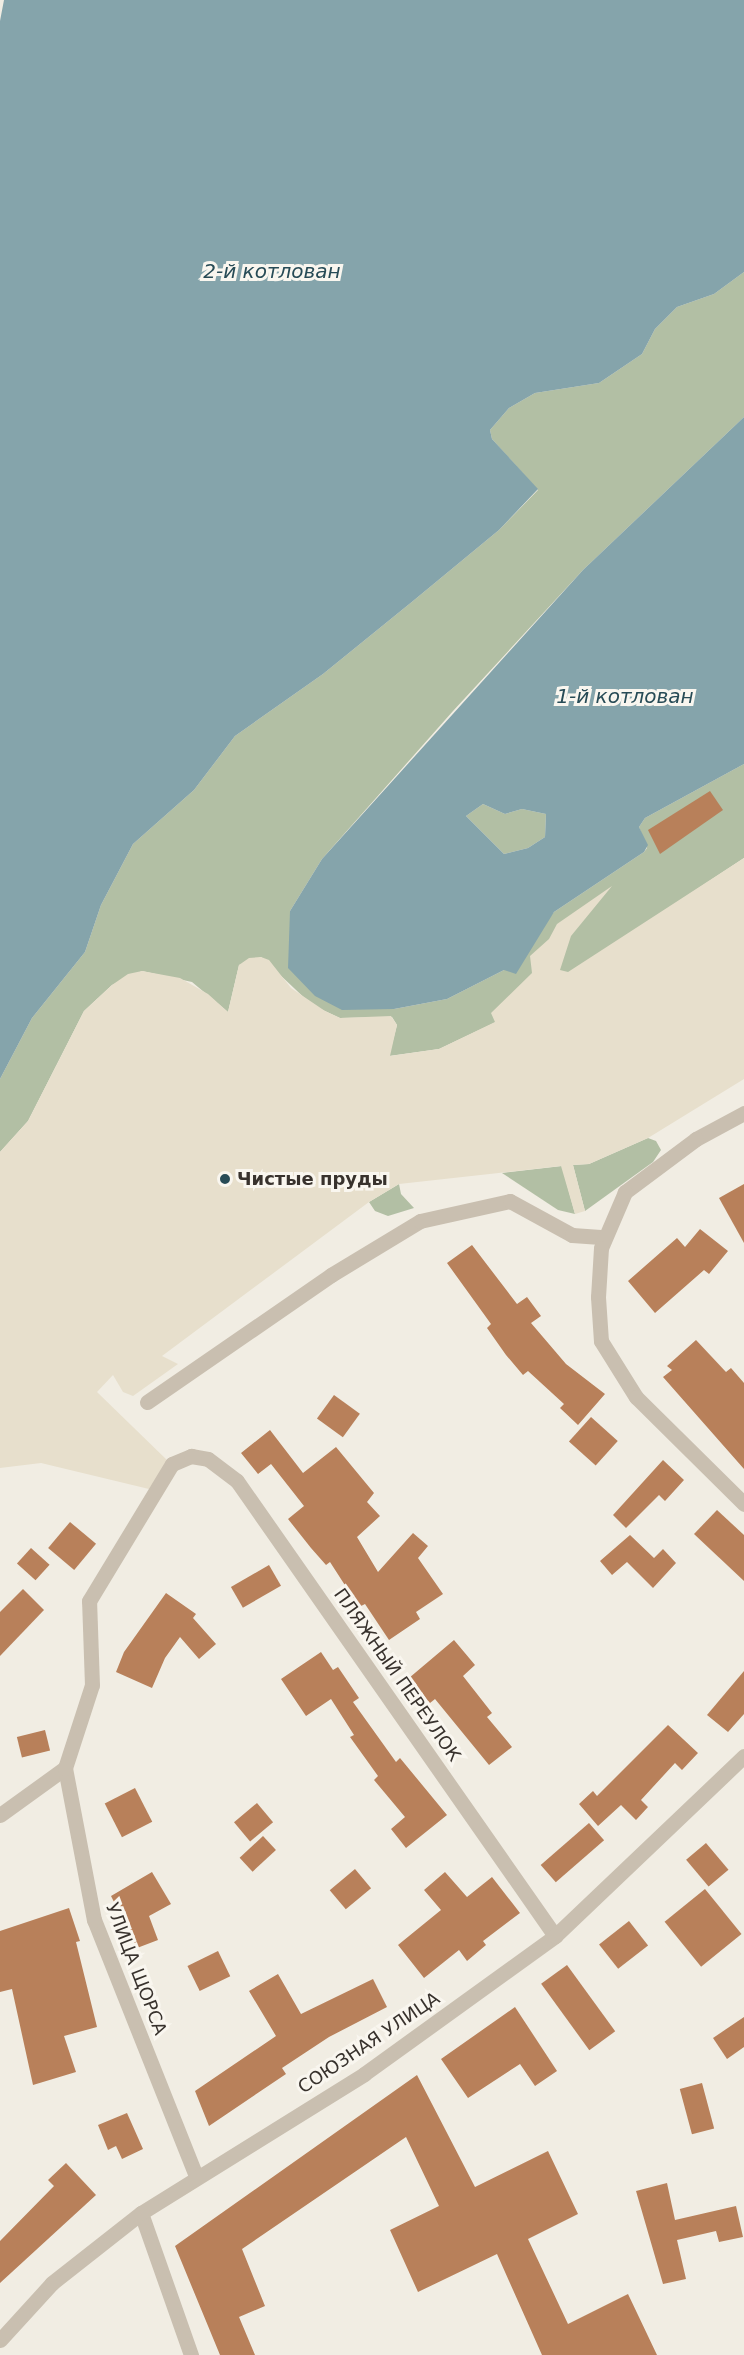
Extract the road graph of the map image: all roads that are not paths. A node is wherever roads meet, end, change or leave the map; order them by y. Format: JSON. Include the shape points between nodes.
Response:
{"nodes":[{"id":1,"x":744,"y":1113,"type":"edge"},
{"id":2,"x":604,"y":1238,"type":"junction"},
{"id":3,"x":147,"y":1402,"type":"dead end"},
{"id":4,"x":191,"y":1456,"type":"joint"},
{"id":5,"x":744,"y":1504,"type":"edge"},
{"id":6,"x":744,"y":1756,"type":"edge"},
{"id":7,"x":65,"y":1768,"type":"junction"},
{"id":8,"x":0,"y":1815,"type":"edge"},
{"id":9,"x":555,"y":1936,"type":"junction"},
{"id":10,"x":196,"y":2176,"type":"junction"},
{"id":11,"x":141,"y":2213,"type":"junction"},
{"id":12,"x":0,"y":2340,"type":"edge"},
{"id":13,"x":191,"y":2355,"type":"edge"}],
"edges":[{"from":1,"to":2,"type":"street","via":[[704,1134],[633,1183],[619,1202]]},
{"from":2,"to":3,"type":"street","via":[[572,1235],[510,1201],[420,1221],[331,1275]]},
{"from":2,"to":5,"type":"street","via":[[600,1257],[601,1341],[636,1397]]},
{"from":4,"to":7,"type":"street","name":"УЛИЦА ЩОРСА","via":[[171,1464],[89,1601],[92,1685]]},
{"from":4,"to":9,"type":"street","name":"ПЛЯЖНЫЙ ПЕРЕУЛОК","via":[[208,1459],[237,1481]]},
{"from":6,"to":9,"type":"street","name":"СОЮЗНАЯ УЛИЦА"},
{"from":7,"to":8,"type":"street"},
{"from":7,"to":10,"type":"street","name":"УЛИЦА ЩОРСА","via":[[94,1920]]},
{"from":9,"to":10,"type":"street","name":"СОЮЗНАЯ УЛИЦА","via":[[364,2074]]},
{"from":10,"to":11,"type":"street","name":"СОЮЗНАЯ УЛИЦА"},
{"from":11,"to":12,"type":"street","name":"СОЮЗНАЯ УЛИЦА","via":[[52,2283]]},
{"from":11,"to":13,"type":"street"}]}
